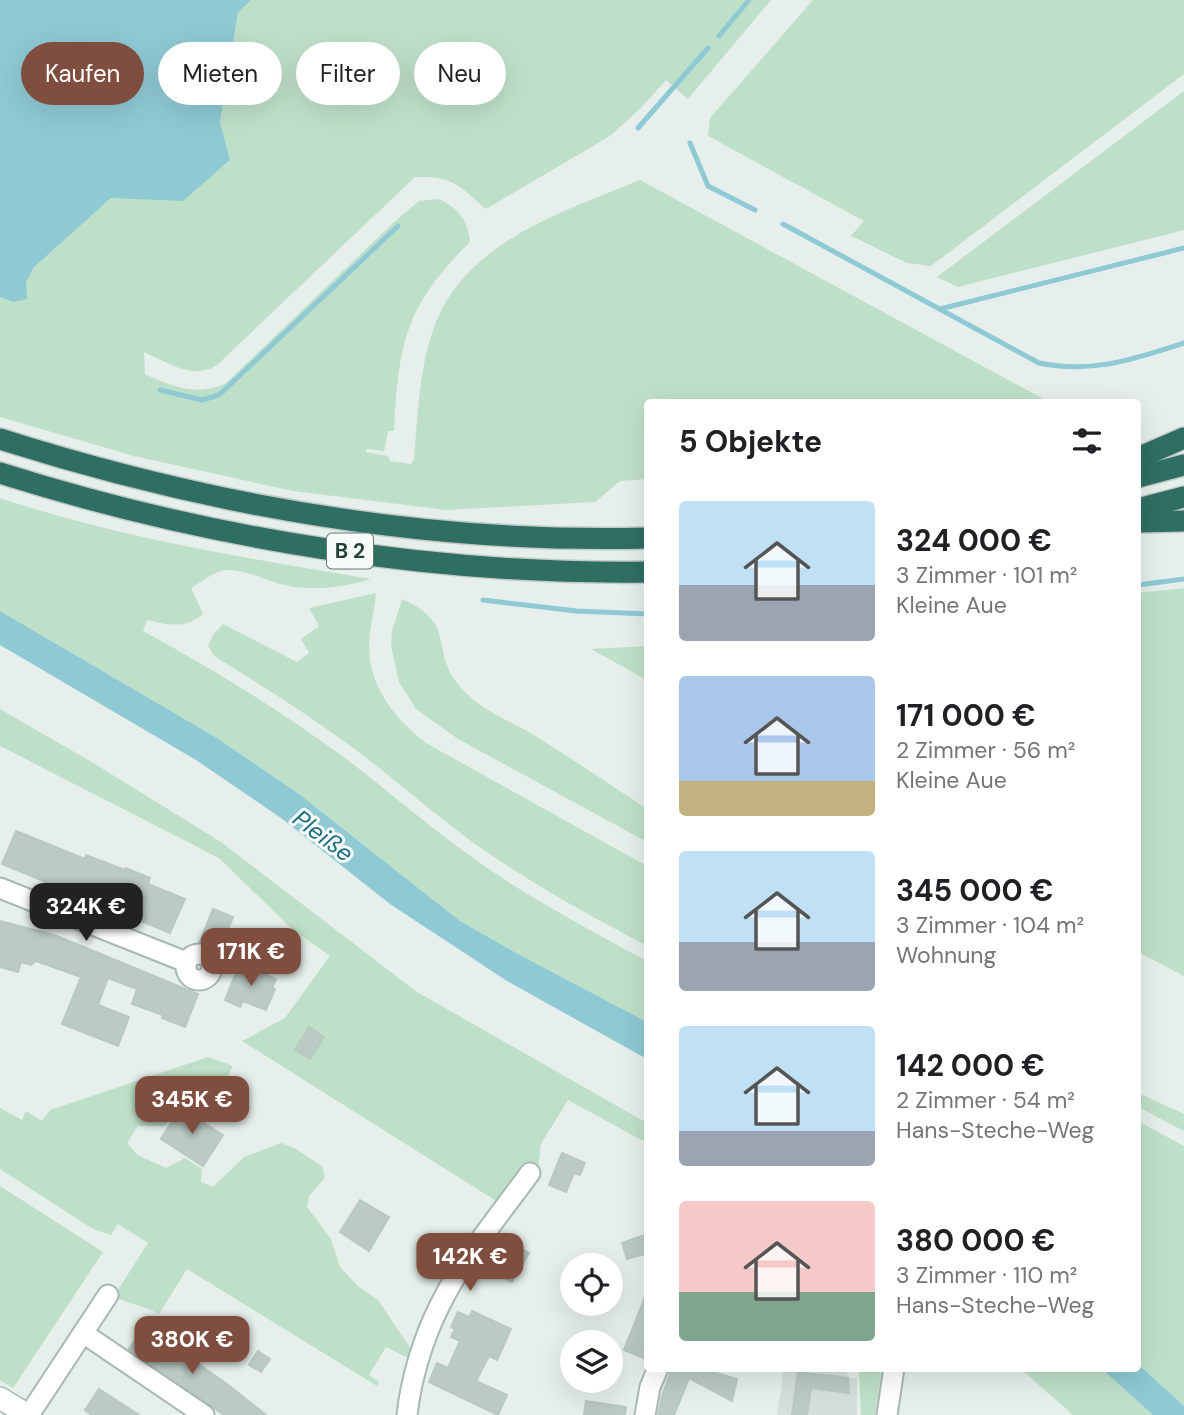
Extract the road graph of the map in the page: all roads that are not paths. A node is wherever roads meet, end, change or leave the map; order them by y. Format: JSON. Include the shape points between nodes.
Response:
{"nodes":[{"id":1,"x":1184,"y":438,"type":"edge"},
{"id":2,"x":0,"y":439,"type":"edge"},
{"id":3,"x":1141,"y":457,"type":"edge"},
{"id":4,"x":1184,"y":465,"type":"edge"},
{"id":5,"x":0,"y":473,"type":"edge"},
{"id":6,"x":1141,"y":476,"type":"edge"},
{"id":7,"x":1184,"y":497,"type":"edge"},
{"id":8,"x":1141,"y":508,"type":"edge"},
{"id":9,"x":1184,"y":521,"type":"edge"},
{"id":10,"x":1141,"y":522,"type":"edge"},
{"id":11,"x":644,"y":538,"type":"edge"},
{"id":12,"x":644,"y":572,"type":"edge"},
{"id":13,"x":0,"y":888,"type":"edge"},
{"id":14,"x":186,"y":962,"type":"dead end"},
{"id":15,"x":530,"y":1173,"type":"dead end"},
{"id":16,"x":108,"y":1295,"type":"dead end"},
{"id":17,"x":83,"y":1333,"type":"junction"},
{"id":18,"x":656,"y":1372,"type":"edge"},
{"id":19,"x":893,"y":1372,"type":"edge"},
{"id":20,"x":0,"y":1398,"type":"edge"},
{"id":21,"x":29,"y":1415,"type":"edge"},
{"id":22,"x":204,"y":1415,"type":"edge"},
{"id":23,"x":407,"y":1415,"type":"edge"},
{"id":24,"x":645,"y":1415,"type":"edge"},
{"id":25,"x":887,"y":1415,"type":"edge"}],
"edges":[{"from":1,"to":3,"type":"highway"},
{"from":2,"to":11,"type":"highway","number":"B 2","via":[[114,473],[312,514],[479,534]]},
{"from":4,"to":6,"type":"highway"},
{"from":5,"to":12,"type":"highway","number":"B 2","via":[[153,515],[304,546],[573,572]]},
{"from":7,"to":8,"type":"highway"},
{"from":9,"to":10,"type":"highway"},
{"from":13,"to":14,"type":"street"},
{"from":15,"to":23,"type":"street","via":[[439,1306],[423,1348]]},
{"from":16,"to":17,"type":"street"},
{"from":17,"to":21,"type":"street"},
{"from":17,"to":22,"type":"street"},
{"from":18,"to":24,"type":"street"},
{"from":19,"to":25,"type":"street"},
{"from":20,"to":21,"type":"main road"}]}
